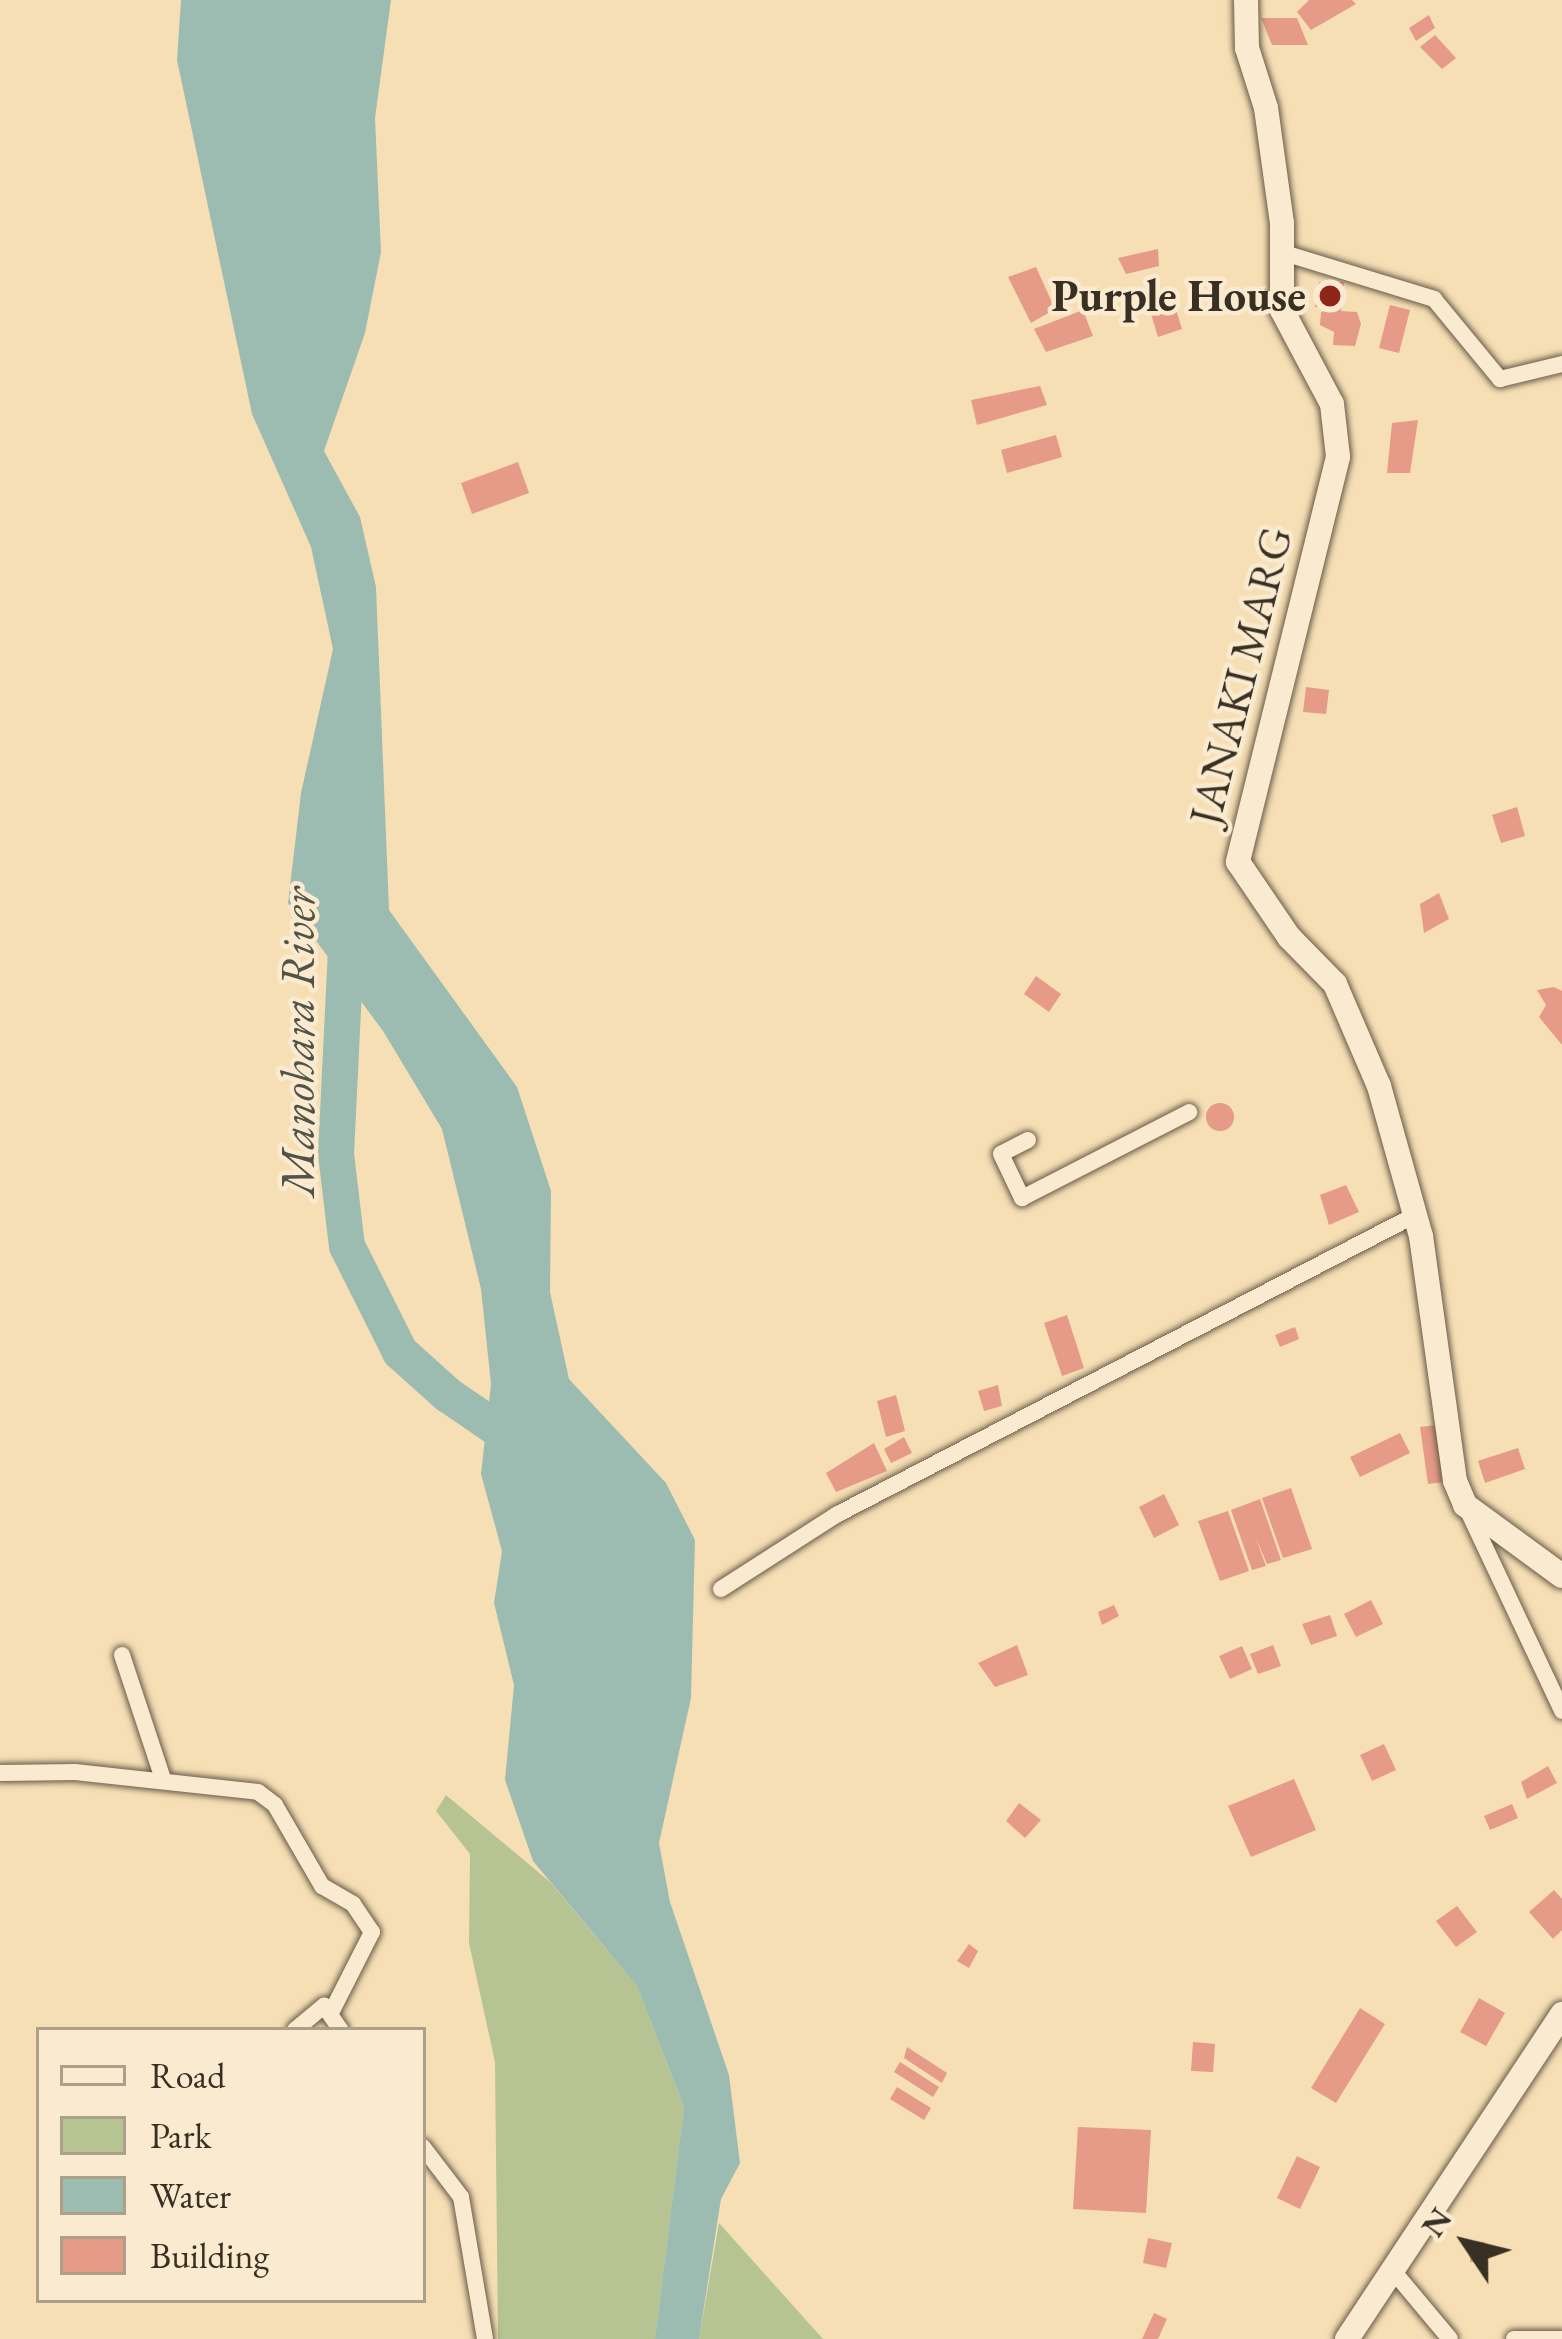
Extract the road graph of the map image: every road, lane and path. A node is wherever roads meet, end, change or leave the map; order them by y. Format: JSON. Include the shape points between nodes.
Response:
{"nodes":[{"id":1,"x":1246,"y":0,"type":"edge"},
{"id":2,"x":1284,"y":253,"type":"junction"},
{"id":3,"x":1562,"y":364,"type":"edge"},
{"id":4,"x":1189,"y":1112,"type":"dead end"},
{"id":5,"x":1028,"y":1140,"type":"dead end"},
{"id":6,"x":1417,"y":1214,"type":"junction"},
{"id":7,"x":1466,"y":1504,"type":"junction"},
{"id":8,"x":1562,"y":1576,"type":"edge"},
{"id":9,"x":722,"y":1589,"type":"dead end"},
{"id":10,"x":122,"y":1655,"type":"dead end"},
{"id":11,"x":1562,"y":1711,"type":"edge"},
{"id":12,"x":0,"y":1773,"type":"edge"},
{"id":13,"x":164,"y":1779,"type":"junction"},
{"id":14,"x":332,"y":2012,"type":"junction"},
{"id":15,"x":1562,"y":2014,"type":"edge"},
{"id":16,"x":298,"y":2027,"type":"edge"},
{"id":17,"x":340,"y":2027,"type":"edge"},
{"id":18,"x":426,"y":2151,"type":"edge"},
{"id":19,"x":1394,"y":2272,"type":"junction"},
{"id":20,"x":485,"y":2339,"type":"edge"},
{"id":21,"x":1347,"y":2339,"type":"edge"},
{"id":22,"x":1450,"y":2339,"type":"edge"},
{"id":23,"x":1514,"y":2339,"type":"edge"},
{"id":24,"x":1562,"y":2339,"type":"edge"}],
"edges":[{"from":1,"to":2,"type":"street","name":"JANAKI MARG","via":[[1247,48],[1266,108]]},
{"from":2,"to":3,"type":"street","via":[[1434,299],[1500,379]]},
{"from":2,"to":6,"type":"street","name":"JANAKI MARG","via":[[1282,310],[1332,404],[1338,457],[1238,862],[1289,937],[1335,984],[1378,1086]]},
{"from":4,"to":5,"type":"street","via":[[1022,1198],[1001,1154]]},
{"from":6,"to":7,"type":"street","name":"JANAKI MARG","via":[[1443,1350],[1455,1481]]},
{"from":6,"to":9,"type":"street","via":[[838,1514]]},
{"from":7,"to":8,"type":"street"},
{"from":7,"to":11,"type":"street"},
{"from":10,"to":13,"type":"street"},
{"from":12,"to":13,"type":"street"},
{"from":13,"to":14,"type":"street","via":[[258,1792],[322,1886],[367,1923],[372,1932]]},
{"from":14,"to":16,"type":"street","via":[[315,2008]]},
{"from":14,"to":17,"type":"street"},
{"from":15,"to":19,"type":"street"},
{"from":18,"to":20,"type":"street","via":[[461,2197]]},
{"from":19,"to":21,"type":"street"},
{"from":19,"to":22,"type":"street"},
{"from":23,"to":24,"type":"street"}]}
